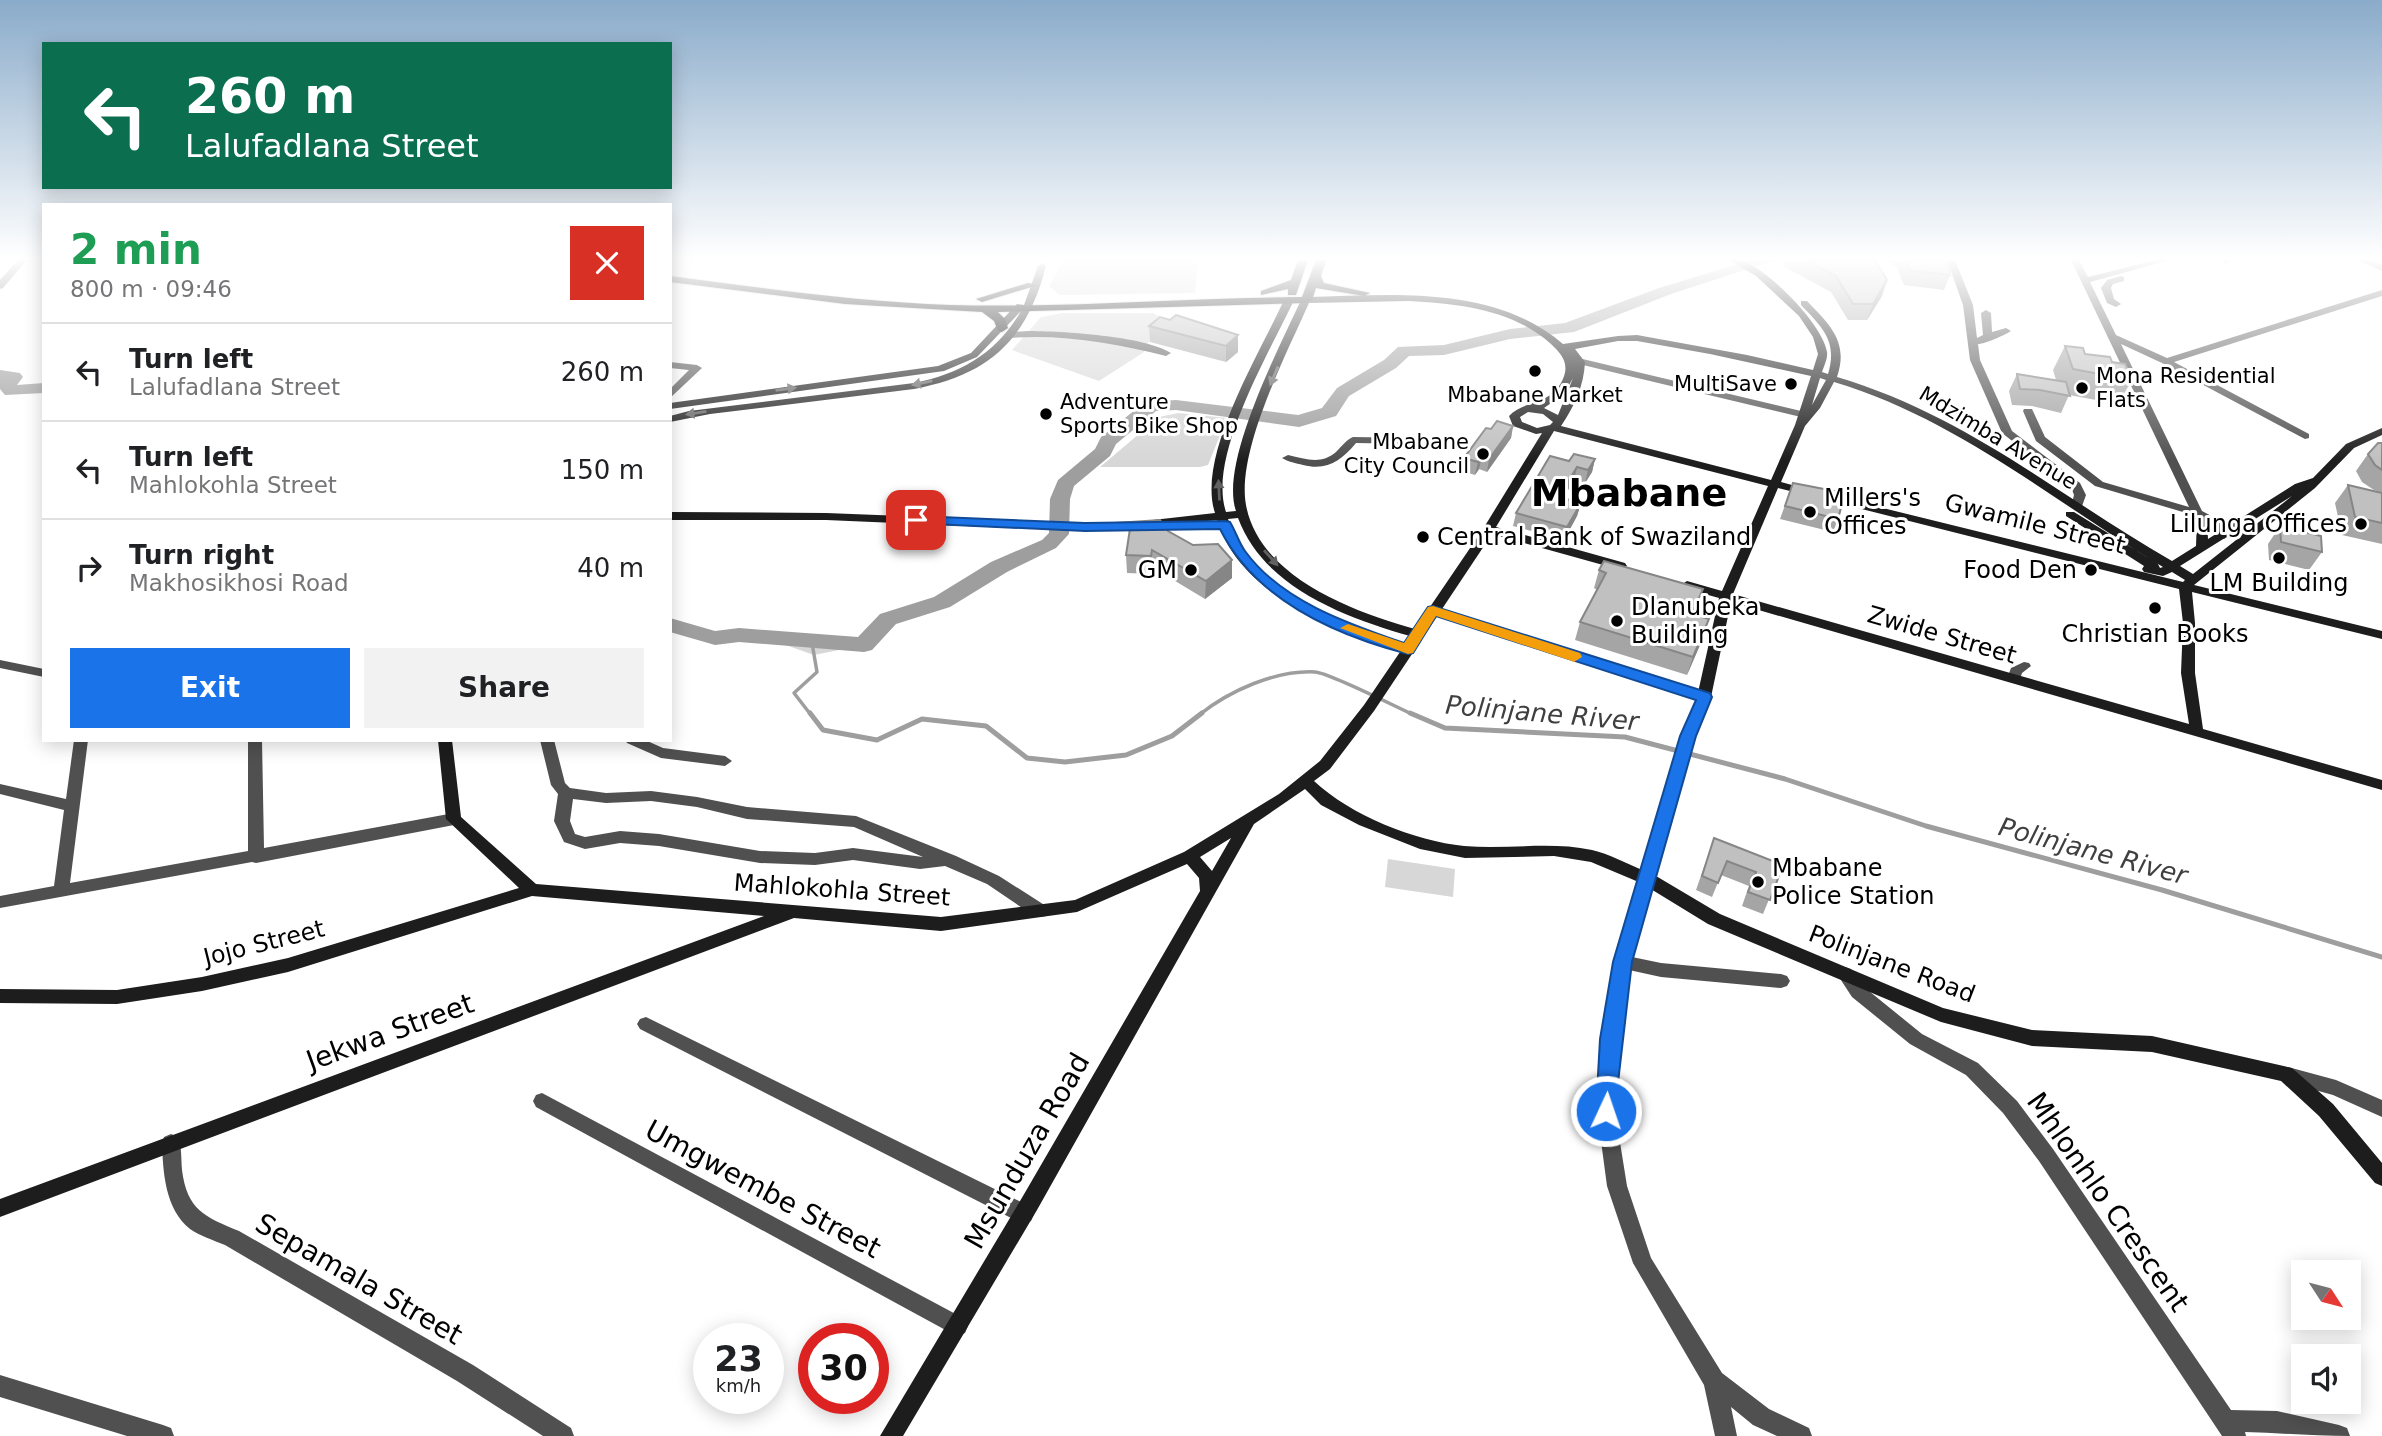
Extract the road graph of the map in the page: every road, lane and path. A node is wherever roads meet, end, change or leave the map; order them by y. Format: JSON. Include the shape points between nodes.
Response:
{"nodes":[{"id":1,"x":1003,"y":327,"type":"edge"},
{"id":2,"x":1009,"y":327,"type":"edge"},
{"id":3,"x":1276,"y":327,"type":"edge"},
{"id":4,"x":1294,"y":327,"type":"edge"},
{"id":5,"x":1540,"y":327,"type":"edge"},
{"id":6,"x":1811,"y":327,"type":"edge"},
{"id":7,"x":1824,"y":327,"type":"edge"},
{"id":8,"x":1971,"y":327,"type":"edge"},
{"id":9,"x":1989,"y":327,"type":"edge"},
{"id":10,"x":2108,"y":327,"type":"edge"},
{"id":11,"x":2274,"y":327,"type":"edge"},
{"id":12,"x":2006,"y":331,"type":"dead end"},
{"id":13,"x":1005,"y":332,"type":"junction"},
{"id":14,"x":1986,"y":337,"type":"junction"},
{"id":15,"x":2113,"y":337,"type":"junction"},
{"id":16,"x":1973,"y":341,"type":"junction"},
{"id":17,"x":1567,"y":350,"type":"junction"},
{"id":18,"x":1166,"y":353,"type":"dead end"},
{"id":19,"x":2166,"y":361,"type":"junction"},
{"id":20,"x":672,"y":365,"type":"edge"},
{"id":21,"x":1815,"y":378,"type":"junction"},
{"id":22,"x":1831,"y":382,"type":"junction"},
{"id":23,"x":672,"y":392,"type":"edge"},
{"id":24,"x":672,"y":406,"type":"edge"},
{"id":25,"x":1528,"y":409,"type":"junction"},
{"id":26,"x":2028,"y":411,"type":"dead end"},
{"id":27,"x":672,"y":419,"type":"edge"},
{"id":28,"x":1801,"y":419,"type":"junction"},
{"id":29,"x":1555,"y":426,"type":"junction"},
{"id":30,"x":1521,"y":427,"type":"junction"},
{"id":31,"x":2382,"y":431,"type":"edge"},
{"id":32,"x":2305,"y":436,"type":"dead end"},
{"id":33,"x":1418,"y":441,"type":"dead end"},
{"id":34,"x":1533,"y":457,"type":"junction"},
{"id":35,"x":1288,"y":458,"type":"dead end"},
{"id":36,"x":1776,"y":481,"type":"junction"},
{"id":37,"x":2313,"y":481,"type":"junction"},
{"id":38,"x":2077,"y":507,"type":"junction"},
{"id":39,"x":672,"y":516,"type":"edge"},
{"id":40,"x":2200,"y":517,"type":"junction"},
{"id":41,"x":1245,"y":518,"type":"junction"},
{"id":42,"x":1224,"y":521,"type":"junction"},
{"id":43,"x":1489,"y":529,"type":"junction"},
{"id":44,"x":2227,"y":533,"type":"junction"},
{"id":45,"x":2243,"y":538,"type":"junction"},
{"id":46,"x":2198,"y":550,"type":"junction"},
{"id":47,"x":2218,"y":558,"type":"junction"},
{"id":48,"x":2143,"y":564,"type":"junction"},
{"id":49,"x":2167,"y":569,"type":"junction"},
{"id":50,"x":1635,"y":570,"type":"edge"},
{"id":51,"x":1674,"y":581,"type":"edge"},
{"id":52,"x":2189,"y":583,"type":"junction"},
{"id":53,"x":1726,"y":596,"type":"junction"},
{"id":54,"x":1433,"y":610,"type":"junction"},
{"id":55,"x":2382,"y":632,"type":"edge"},
{"id":56,"x":1417,"y":634,"type":"junction"},
{"id":57,"x":1408,"y":650,"type":"junction"},
{"id":58,"x":0,"y":664,"type":"edge"},
{"id":59,"x":2024,"y":666,"type":"dead end"},
{"id":60,"x":42,"y":673,"type":"edge"},
{"id":61,"x":2014,"y":679,"type":"junction"},
{"id":62,"x":1704,"y":697,"type":"junction"},
{"id":63,"x":2197,"y":733,"type":"junction"},
{"id":64,"x":81,"y":742,"type":"edge"},
{"id":65,"x":255,"y":742,"type":"edge"},
{"id":66,"x":445,"y":742,"type":"edge"},
{"id":67,"x":547,"y":742,"type":"edge"},
{"id":68,"x":636,"y":742,"type":"edge"},
{"id":69,"x":725,"y":761,"type":"dead end"},
{"id":70,"x":1306,"y":782,"type":"junction"},
{"id":71,"x":2382,"y":785,"type":"edge"},
{"id":72,"x":0,"y":789,"type":"edge"},
{"id":73,"x":566,"y":793,"type":"junction"},
{"id":74,"x":72,"y":806,"type":"junction"},
{"id":75,"x":454,"y":819,"type":"junction"},
{"id":76,"x":1250,"y":820,"type":"junction"},
{"id":77,"x":1190,"y":856,"type":"junction"},
{"id":78,"x":257,"y":858,"type":"junction"},
{"id":79,"x":950,"y":860,"type":"junction"},
{"id":80,"x":1647,"y":878,"type":"junction"},
{"id":81,"x":61,"y":890,"type":"junction"},
{"id":82,"x":532,"y":890,"type":"junction"},
{"id":83,"x":1208,"y":891,"type":"junction"},
{"id":84,"x":0,"y":902,"type":"edge"},
{"id":85,"x":800,"y":910,"type":"junction"},
{"id":86,"x":1040,"y":911,"type":"junction"},
{"id":87,"x":1622,"y":962,"type":"junction"},
{"id":88,"x":1845,"y":974,"type":"junction"},
{"id":89,"x":1781,"y":981,"type":"dead end"},
{"id":90,"x":0,"y":996,"type":"edge"},
{"id":91,"x":646,"y":1024,"type":"dead end"},
{"id":92,"x":2286,"y":1074,"type":"junction"},
{"id":93,"x":542,"y":1101,"type":"dead end"},
{"id":94,"x":2382,"y":1109,"type":"edge"},
{"id":95,"x":171,"y":1143,"type":"junction"},
{"id":96,"x":2382,"y":1177,"type":"edge"},
{"id":97,"x":0,"y":1208,"type":"edge"},
{"id":98,"x":1024,"y":1214,"type":"junction"},
{"id":99,"x":958,"y":1326,"type":"junction"},
{"id":100,"x":1714,"y":1381,"type":"junction"},
{"id":101,"x":0,"y":1386,"type":"edge"},
{"id":102,"x":2230,"y":1429,"type":"edge"},
{"id":103,"x":163,"y":1436,"type":"edge"},
{"id":104,"x":563,"y":1436,"type":"edge"},
{"id":105,"x":891,"y":1436,"type":"edge"},
{"id":106,"x":1726,"y":1436,"type":"edge"},
{"id":107,"x":1801,"y":1436,"type":"edge"},
{"id":108,"x":2339,"y":1436,"type":"edge"}],
"edges":[{"from":1,"to":13,"type":"main road"},
{"from":2,"to":13,"type":"main road"},
{"from":42,"to":3,"type":"main road","one_way":true,"via":[[1219,468]]},
{"from":4,"to":41,"type":"main road","one_way":true,"via":[[1261,406],[1242,469],[1240,496]]},
{"from":5,"to":17,"type":"main road"},
{"from":6,"to":21,"type":"main road","via":[[1823,354]]},
{"from":7,"to":22,"type":"main road","via":[[1839,359]]},
{"from":8,"to":16,"type":"street"},
{"from":9,"to":14,"type":"street"},
{"from":10,"to":15,"type":"street"},
{"from":11,"to":19,"type":"street"},
{"from":12,"to":14,"type":"street"},
{"from":13,"to":18,"type":"street","via":[[1132,344]]},
{"from":24,"to":13,"type":"main road","one_way":true,"via":[[940,369],[974,355]]},
{"from":13,"to":27,"type":"main road","one_way":true,"via":[[984,359],[943,379]]},
{"from":14,"to":16,"type":"street"},
{"from":15,"to":19,"type":"street"},
{"from":15,"to":40,"type":"street"},
{"from":16,"to":38,"type":"street","via":[[1975,360],[2007,433],[2076,485],[2080,495]]},
{"from":17,"to":21,"type":"main road","name":"Mdzimba Avenue","via":[[1630,344]]},
{"from":17,"to":25,"type":"main road","via":[[1570,374],[1559,394]]},
{"from":17,"to":28,"type":"street"},
{"from":17,"to":29,"type":"main road","name":"Mahlokohla Street","via":[[1573,396]]},
{"from":19,"to":32,"type":"street"},
{"from":20,"to":23,"type":"street","via":[[697,368]]},
{"from":21,"to":22,"type":"main road","name":"Mdzimba Avenue"},
{"from":21,"to":28,"type":"main road"},
{"from":22,"to":28,"type":"main road","via":[[1810,416]]},
{"from":22,"to":38,"type":"main road","name":"Mdzimba Avenue","via":[[1927,414]]},
{"from":22,"to":48,"type":"main road","name":"Mdzimba Avenue","via":[[1952,437]]},
{"from":25,"to":29,"type":"main road","via":[[1546,411]]},
{"from":25,"to":30,"type":"main road","via":[[1514,416]]},
{"from":26,"to":40,"type":"street","via":[[2040,439],[2099,484]]},
{"from":28,"to":36,"type":"main road"},
{"from":29,"to":30,"type":"main road","via":[[1536,431]]},
{"from":29,"to":34,"type":"main road","name":"Mahlokohla Street"},
{"from":29,"to":36,"type":"main road","name":"Gwamile Street"},
{"from":30,"to":34,"type":"main road","via":[[1535,442]]},
{"from":31,"to":37,"type":"main road","via":[[2350,446]]},
{"from":33,"to":35,"type":"street","via":[[1353,440],[1338,458],[1318,467]]},
{"from":34,"to":43,"type":"main road","name":"Mahlokohla Street"},
{"from":36,"to":48,"type":"main road","name":"Gwamile Street"},
{"from":36,"to":52,"type":"main road","name":"Gwamile Street"},
{"from":36,"to":53,"type":"main road"},
{"from":37,"to":44,"type":"main road"},
{"from":37,"to":45,"type":"main road"},
{"from":38,"to":49,"type":"main road","name":"Mdzimba Avenue"},
{"from":39,"to":42,"type":"main road","via":[[1085,527]]},
{"from":40,"to":44,"type":"street"},
{"from":40,"to":46,"type":"main road"},
{"from":41,"to":42,"type":"main road"},
{"from":41,"to":56,"type":"main road","one_way":true,"via":[[1269,557],[1307,590],[1330,604]]},
{"from":42,"to":57,"type":"main road","via":[[1234,545],[1252,567],[1288,598],[1326,619]]},
{"from":43,"to":50,"type":"main road"},
{"from":43,"to":54,"type":"main road","name":"Mahlokohla Street"},
{"from":44,"to":45,"type":"street"},
{"from":44,"to":46,"type":"main road"},
{"from":45,"to":47,"type":"main road"},
{"from":46,"to":47,"type":"main road"},
{"from":46,"to":49,"type":"main road"},
{"from":47,"to":52,"type":"main road"},
{"from":48,"to":49,"type":"main road","name":"Gwamile Street"},
{"from":49,"to":52,"type":"main road","name":"Gwamile Street"},
{"from":51,"to":53,"type":"main road","name":"Zwide Street"},
{"from":52,"to":55,"type":"main road","name":"Gwamile Street"},
{"from":52,"to":63,"type":"main road","via":[[2188,673]]},
{"from":53,"to":61,"type":"main road","name":"Zwide Street"},
{"from":53,"to":62,"type":"main road"},
{"from":54,"to":56,"type":"main road","name":"Mahlokohla Street"},
{"from":54,"to":62,"type":"street"},
{"from":56,"to":57,"type":"main road","name":"Mahlokohla Street"},
{"from":57,"to":70,"type":"main road","name":"Mahlokohla Street","via":[[1325,765]]},
{"from":58,"to":60,"type":"street"},
{"from":59,"to":61,"type":"street"},
{"from":61,"to":63,"type":"main road","name":"Zwide Street"},
{"from":62,"to":80,"type":"main road","via":[[1688,736]]},
{"from":63,"to":71,"type":"main road","name":"Zwide Street"},
{"from":64,"to":74,"type":"street"},
{"from":65,"to":78,"type":"street"},
{"from":66,"to":75,"type":"main road"},
{"from":67,"to":73,"type":"street","via":[[558,785]]},
{"from":68,"to":69,"type":"street","via":[[660,753]]},
{"from":70,"to":76,"type":"main road","name":"Mahlokohla Street"},
{"from":70,"to":80,"type":"main road","name":"Polinjane Road","via":[[1335,806],[1420,843],[1465,852],[1554,850],[1593,856]]},
{"from":72,"to":74,"type":"street"},
{"from":73,"to":79,"type":"street","via":[[606,798],[651,796],[747,813],[856,822]]},
{"from":73,"to":79,"type":"street","via":[[564,830],[569,838],[585,843],[620,837],[760,857],[815,859],[853,854],[920,863]]},
{"from":74,"to":81,"type":"street"},
{"from":75,"to":78,"type":"street"},
{"from":75,"to":82,"type":"main road"},
{"from":76,"to":77,"type":"main road","name":"Mahlokohla Street"},
{"from":76,"to":83,"type":"main road","name":"Msunduza Road"},
{"from":77,"to":83,"type":"main road","via":[[1207,876]]},
{"from":77,"to":86,"type":"main road","name":"Mahlokohla Street","via":[[1077,906]]},
{"from":78,"to":81,"type":"street"},
{"from":79,"to":86,"type":"street","via":[[993,880]]},
{"from":80,"to":87,"type":"street"},
{"from":80,"to":88,"type":"main road","name":"Polinjane Road","via":[[1714,919]]},
{"from":81,"to":84,"type":"street"},
{"from":82,"to":85,"type":"main road","name":"Mahlokohla Street"},
{"from":82,"to":90,"type":"main road","name":"Jojo Street","via":[[288,965],[202,984],[117,997]]},
{"from":83,"to":98,"type":"main road","name":"Msunduza Road"},
{"from":85,"to":86,"type":"main road","name":"Mahlokohla Street","via":[[941,924]]},
{"from":85,"to":95,"type":"main road","name":"Jekwa Street"},
{"from":87,"to":89,"type":"street","via":[[1708,976]]},
{"from":87,"to":100,"type":"street","via":[[1610,1039],[1606,1111],[1617,1186],[1643,1263]]},
{"from":88,"to":92,"type":"main road","name":"Polinjane Road","via":[[1941,1015],[2032,1038],[2152,1044]]},
{"from":88,"to":102,"type":"street","name":"Mhlonhlo Crescent","via":[[1858,992],[1906,1031],[1972,1069],[2010,1107]]},
{"from":91,"to":98,"type":"street"},
{"from":92,"to":94,"type":"street","via":[[2336,1088]]},
{"from":92,"to":96,"type":"main road","via":[[2326,1110]]},
{"from":93,"to":99,"type":"street","name":"Umgwembe Street"},
{"from":95,"to":97,"type":"main road","name":"Jekwa Street"},
{"from":95,"to":104,"type":"street","name":"Sepamala Street","via":[[180,1201],[196,1221],[465,1373]]},
{"from":98,"to":99,"type":"main road","name":"Msunduza Road"},
{"from":99,"to":105,"type":"main road","name":"Msunduza Road"},
{"from":100,"to":106,"type":"street"},
{"from":100,"to":107,"type":"street","via":[[1761,1417]]},
{"from":101,"to":103,"type":"street"},
{"from":102,"to":108,"type":"street","via":[[2277,1422]]}]}
